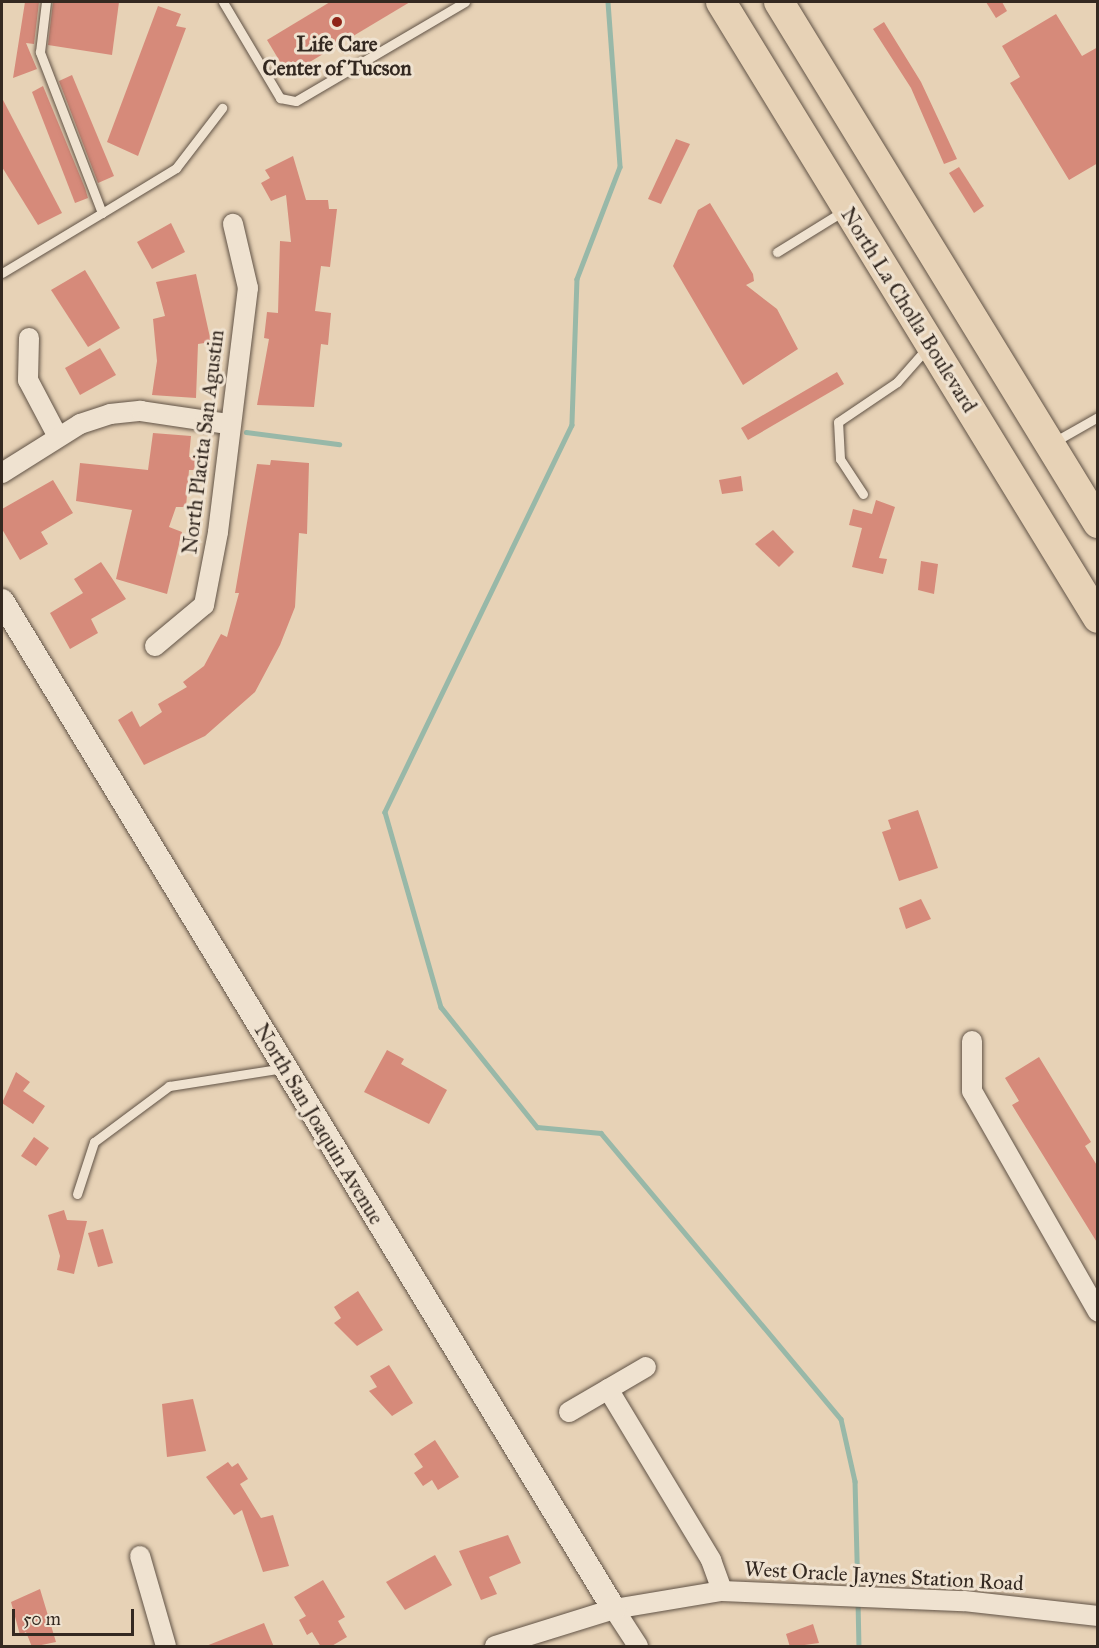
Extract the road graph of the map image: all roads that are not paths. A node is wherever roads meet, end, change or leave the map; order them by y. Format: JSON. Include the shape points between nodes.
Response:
{"nodes":[{"id":1,"x":46,"y":2,"type":"edge"},
{"id":2,"x":223,"y":2,"type":"edge"},
{"id":3,"x":465,"y":2,"type":"edge"},
{"id":4,"x":721,"y":2,"type":"edge"},
{"id":5,"x":779,"y":2,"type":"edge"},
{"id":6,"x":222,"y":108,"type":"dead end"},
{"id":7,"x":847,"y":208,"type":"junction"},
{"id":8,"x":102,"y":213,"type":"junction"},
{"id":9,"x":233,"y":224,"type":"dead end"},
{"id":10,"x":777,"y":252,"type":"dead end"},
{"id":11,"x":3,"y":269,"type":"edge"},
{"id":12,"x":29,"y":338,"type":"dead end"},
{"id":13,"x":930,"y":343,"type":"junction"},
{"id":14,"x":1098,"y":417,"type":"edge"},
{"id":15,"x":228,"y":424,"type":"junction"},
{"id":16,"x":58,"y":437,"type":"junction"},
{"id":17,"x":1050,"y":444,"type":"junction"},
{"id":18,"x":2,"y":473,"type":"edge"},
{"id":19,"x":863,"y":494,"type":"dead end"},
{"id":20,"x":1098,"y":523,"type":"edge"},
{"id":21,"x":2,"y":601,"type":"edge"},
{"id":22,"x":1098,"y":618,"type":"edge"},
{"id":23,"x":154,"y":646,"type":"dead end"},
{"id":24,"x":972,"y":1041,"type":"dead end"},
{"id":25,"x":285,"y":1068,"type":"junction"},
{"id":26,"x":77,"y":1194,"type":"dead end"},
{"id":27,"x":1098,"y":1312,"type":"edge"},
{"id":28,"x":646,"y":1367,"type":"dead end"},
{"id":29,"x":608,"y":1389,"type":"junction"},
{"id":30,"x":569,"y":1412,"type":"dead end"},
{"id":31,"x":140,"y":1556,"type":"dead end"},
{"id":32,"x":722,"y":1591,"type":"junction"},
{"id":33,"x":614,"y":1609,"type":"junction"},
{"id":34,"x":1098,"y":1616,"type":"edge"},
{"id":35,"x":166,"y":1647,"type":"edge"},
{"id":36,"x":495,"y":1647,"type":"edge"},
{"id":37,"x":638,"y":1647,"type":"edge"}],
"edges":[{"from":1,"to":8,"type":"lane","via":[[40,52]]},
{"from":2,"to":3,"type":"lane","via":[[280,98],[296,101]]},
{"from":4,"to":7,"type":"main road","name":"North La Cholla Boulevard"},
{"from":5,"to":17,"type":"main road"},
{"from":6,"to":8,"type":"lane","via":[[176,168]]},
{"from":7,"to":10,"type":"lane"},
{"from":7,"to":13,"type":"main road","name":"North La Cholla Boulevard"},
{"from":8,"to":11,"type":"lane"},
{"from":9,"to":15,"type":"street","name":"North Placita San Agustin","via":[[248,288]]},
{"from":12,"to":16,"type":"street","via":[[28,380]]},
{"from":13,"to":19,"type":"lane","via":[[897,382],[838,422],[840,459]]},
{"from":13,"to":22,"type":"main road","name":"North La Cholla Boulevard"},
{"from":14,"to":17,"type":"lane"},
{"from":15,"to":16,"type":"street","via":[[141,411],[110,414]]},
{"from":15,"to":23,"type":"street","name":"North Placita San Agustin","via":[[218,532],[204,604]]},
{"from":16,"to":18,"type":"street"},
{"from":17,"to":20,"type":"main road"},
{"from":21,"to":25,"type":"street","name":"North San Joaquin Avenue"},
{"from":24,"to":27,"type":"street","via":[[972,1090]]},
{"from":25,"to":26,"type":"lane","via":[[170,1086],[94,1142]]},
{"from":25,"to":33,"type":"street","name":"North San Joaquin Avenue"},
{"from":28,"to":29,"type":"street"},
{"from":29,"to":30,"type":"street"},
{"from":29,"to":32,"type":"street","via":[[711,1560]]},
{"from":31,"to":35,"type":"street"},
{"from":32,"to":33,"type":"street","name":"West Oracle Jaynes Station Road"},
{"from":32,"to":34,"type":"street","name":"West Oracle Jaynes Station Road","via":[[964,1600]]},
{"from":33,"to":36,"type":"street","name":"West Oracle Jaynes Station Road"},
{"from":33,"to":37,"type":"street","name":"North San Joaquin Avenue"}]}
